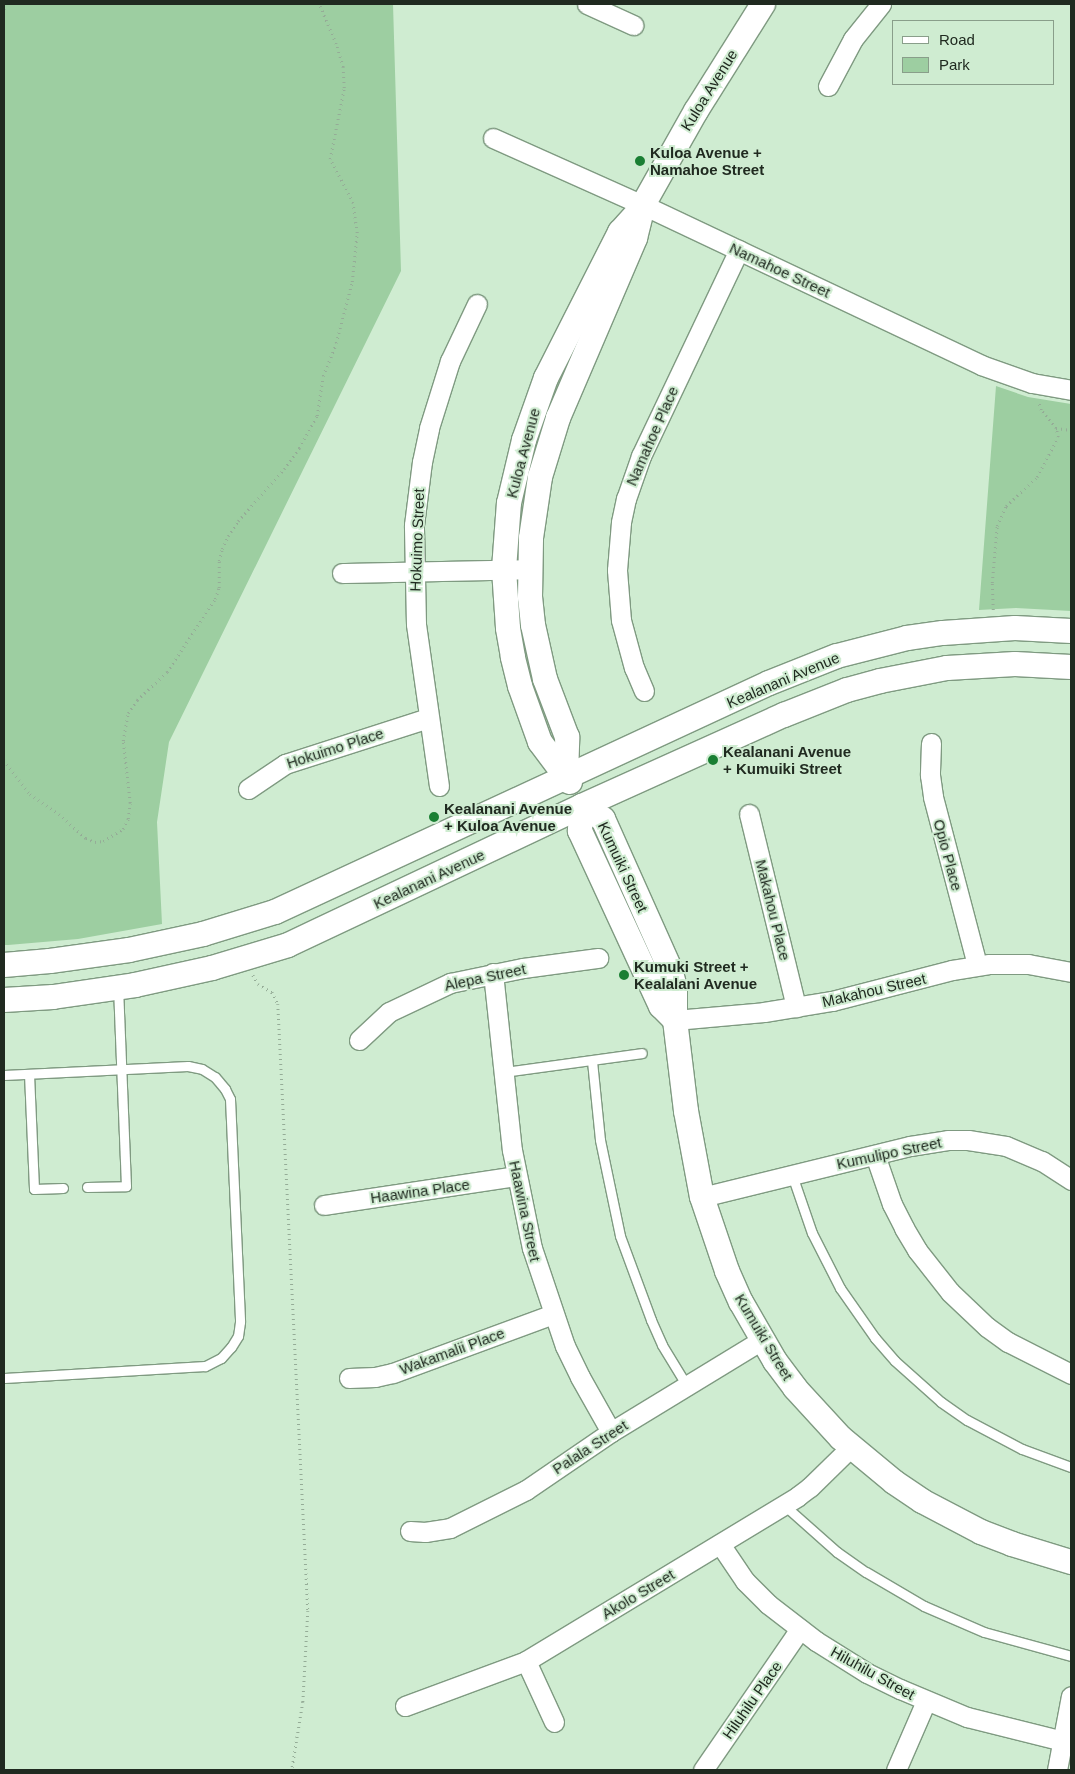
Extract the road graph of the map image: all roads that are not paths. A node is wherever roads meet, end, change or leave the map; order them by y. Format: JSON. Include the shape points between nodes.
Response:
{"nodes":[{"id":1,"x":587,"y":4,"type":"edge"},
{"id":2,"x":763,"y":4,"type":"edge"},
{"id":3,"x":881,"y":4,"type":"edge"},
{"id":4,"x":633,"y":25,"type":"dead end"},
{"id":5,"x":828,"y":86,"type":"dead end"},
{"id":6,"x":493,"y":138,"type":"dead end"},
{"id":7,"x":643,"y":205,"type":"junction"},
{"id":8,"x":738,"y":250,"type":"junction"},
{"id":9,"x":477,"y":304,"type":"dead end"},
{"id":10,"x":1071,"y":390,"type":"edge"},
{"id":11,"x":504,"y":569,"type":"junction"},
{"id":12,"x":529,"y":569,"type":"junction"},
{"id":13,"x":414,"y":570,"type":"junction"},
{"id":14,"x":342,"y":574,"type":"dead end"},
{"id":15,"x":1071,"y":631,"type":"edge"},
{"id":16,"x":1071,"y":667,"type":"edge"},
{"id":17,"x":644,"y":691,"type":"dead end"},
{"id":18,"x":428,"y":718,"type":"junction"},
{"id":19,"x":931,"y":743,"type":"dead end"},
{"id":20,"x":566,"y":776,"type":"junction"},
{"id":21,"x":439,"y":786,"type":"dead end"},
{"id":22,"x":248,"y":789,"type":"dead end"},
{"id":23,"x":582,"y":806,"type":"junction"},
{"id":24,"x":749,"y":814,"type":"dead end"},
{"id":25,"x":598,"y":958,"type":"dead end"},
{"id":26,"x":4,"y":965,"type":"edge"},
{"id":27,"x":976,"y":965,"type":"junction"},
{"id":28,"x":1071,"y":972,"type":"edge"},
{"id":29,"x":493,"y":973,"type":"junction"},
{"id":30,"x":118,"y":987,"type":"junction"},
{"id":31,"x":4,"y":1000,"type":"edge"},
{"id":32,"x":796,"y":1007,"type":"junction"},
{"id":33,"x":675,"y":1020,"type":"junction"},
{"id":34,"x":359,"y":1040,"type":"dead end"},
{"id":35,"x":642,"y":1053,"type":"dead end"},
{"id":36,"x":592,"y":1061,"type":"junction"},
{"id":37,"x":122,"y":1068,"type":"junction"},
{"id":38,"x":504,"y":1072,"type":"junction"},
{"id":39,"x":29,"y":1074,"type":"junction"},
{"id":40,"x":4,"y":1075,"type":"edge"},
{"id":41,"x":875,"y":1155,"type":"junction"},
{"id":42,"x":792,"y":1175,"type":"junction"},
{"id":43,"x":516,"y":1176,"type":"junction"},
{"id":44,"x":1071,"y":1180,"type":"edge"},
{"id":45,"x":87,"y":1187,"type":"dead end"},
{"id":46,"x":63,"y":1188,"type":"dead end"},
{"id":47,"x":702,"y":1197,"type":"junction"},
{"id":48,"x":324,"y":1205,"type":"dead end"},
{"id":49,"x":553,"y":1314,"type":"junction"},
{"id":50,"x":762,"y":1340,"type":"junction"},
{"id":51,"x":1071,"y":1374,"type":"edge"},
{"id":52,"x":4,"y":1378,"type":"edge"},
{"id":53,"x":348,"y":1378,"type":"dead end"},
{"id":54,"x":687,"y":1386,"type":"junction"},
{"id":55,"x":611,"y":1432,"type":"junction"},
{"id":56,"x":851,"y":1446,"type":"junction"},
{"id":57,"x":1071,"y":1467,"type":"edge"},
{"id":58,"x":784,"y":1505,"type":"junction"},
{"id":59,"x":410,"y":1531,"type":"dead end"},
{"id":60,"x":720,"y":1544,"type":"junction"},
{"id":61,"x":1071,"y":1562,"type":"edge"},
{"id":62,"x":800,"y":1629,"type":"junction"},
{"id":63,"x":1071,"y":1656,"type":"edge"},
{"id":64,"x":526,"y":1661,"type":"junction"},
{"id":65,"x":1071,"y":1696,"type":"edge"},
{"id":66,"x":926,"y":1701,"type":"junction"},
{"id":67,"x":405,"y":1706,"type":"dead end"},
{"id":68,"x":554,"y":1722,"type":"dead end"},
{"id":69,"x":1063,"y":1741,"type":"junction"},
{"id":70,"x":703,"y":1770,"type":"edge"},
{"id":71,"x":896,"y":1770,"type":"edge"},
{"id":72,"x":1057,"y":1770,"type":"edge"}],
"edges":[{"from":1,"to":4,"type":"street"},
{"from":2,"to":7,"type":"street","name":"Kuloa Avenue","via":[[696,111]]},
{"from":3,"to":5,"type":"street","via":[[853,39]]},
{"from":6,"to":7,"type":"street","name":"Namahoe Street"},
{"from":7,"to":8,"type":"street","name":"Namahoe Street"},
{"from":7,"to":11,"type":"street","name":"Kuloa Avenue","via":[[620,232],[534,408],[510,495]]},
{"from":7,"to":12,"type":"street","name":"Kuloa Avenue","via":[[635,238],[548,447],[534,507]]},
{"from":8,"to":10,"type":"street","name":"Namahoe Street","via":[[981,365],[1032,383]]},
{"from":8,"to":17,"type":"street","name":"Namahoe Place","via":[[641,456],[621,522],[617,570],[621,620]]},
{"from":9,"to":13,"type":"street","name":"Hokuimo Street","via":[[450,361],[429,428],[417,493]]},
{"from":11,"to":12,"type":"street"},
{"from":11,"to":13,"type":"street"},
{"from":11,"to":20,"type":"street","name":"Kuloa Avenue","via":[[508,628],[520,686],[540,742]]},
{"from":12,"to":20,"type":"street","name":"Kuloa Avenue","via":[[538,652],[553,706],[567,737]]},
{"from":13,"to":14,"type":"street"},
{"from":13,"to":18,"type":"street","name":"Hokuimo Street","via":[[416,624]]},
{"from":15,"to":20,"type":"street","name":"Kealanani Avenue","via":[[994,629],[907,638],[837,656],[769,683]]},
{"from":16,"to":23,"type":"street","name":"Kealanani Avenue","via":[[1015,664],[947,668],[856,688],[792,712]]},
{"from":18,"to":21,"type":"street","name":"Hokuimo Street"},
{"from":18,"to":22,"type":"street","name":"Hokuimo Place","via":[[285,764]]},
{"from":19,"to":27,"type":"street","name":"Opio Place","via":[[933,796]]},
{"from":20,"to":23,"type":"street","name":"Kuloa Avenue"},
{"from":20,"to":26,"type":"street","name":"Kealanani Avenue","via":[[275,912],[203,934],[129,950],[50,962]]},
{"from":23,"to":30,"type":"street","name":"Kealanani Avenue","via":[[288,945],[174,978]]},
{"from":23,"to":33,"type":"street","name":"Kumuiki Street","via":[[603,819],[670,969],[675,988]]},
{"from":24,"to":32,"type":"street","name":"Makahou Place"},
{"from":25,"to":29,"type":"street","name":"Alepa Street"},
{"from":27,"to":28,"type":"street","name":"Makahou Street","via":[[1028,964]]},
{"from":27,"to":32,"type":"street","name":"Makahou Street"},
{"from":29,"to":34,"type":"street","name":"Alepa Street","via":[[436,988],[389,1012]]},
{"from":29,"to":38,"type":"street","name":"Haawina Street"},
{"from":30,"to":31,"type":"street","name":"Kealanani Avenue","via":[[53,997]]},
{"from":30,"to":37,"type":"lane"},
{"from":32,"to":33,"type":"street","name":"Makahou Street"},
{"from":33,"to":47,"type":"street","name":"Kumuiki Street","via":[[686,1111]]},
{"from":35,"to":36,"type":"lane"},
{"from":36,"to":38,"type":"lane"},
{"from":36,"to":54,"type":"lane","via":[[601,1148],[620,1236],[650,1320]]},
{"from":37,"to":39,"type":"lane"},
{"from":37,"to":45,"type":"lane","via":[[126,1186]]},
{"from":37,"to":52,"type":"lane","via":[[188,1066],[202,1069],[215,1077],[228,1094],[238,1336],[221,1358],[205,1366]]},
{"from":38,"to":43,"type":"street","name":"Haawina Street"},
{"from":39,"to":40,"type":"lane"},
{"from":39,"to":46,"type":"lane","via":[[34,1189]]},
{"from":41,"to":42,"type":"street","name":"Kumulipo Street"},
{"from":41,"to":44,"type":"street","name":"Kumulipo Street","via":[[929,1142],[987,1142],[1024,1152]]},
{"from":41,"to":51,"type":"street","via":[[904,1228],[950,1292],[1008,1342]]},
{"from":42,"to":47,"type":"street","name":"Kumulipo Street"},
{"from":42,"to":57,"type":"lane","via":[[812,1233],[840,1288],[895,1361],[967,1420],[1022,1449]]},
{"from":43,"to":48,"type":"street","name":"Haawina Place"},
{"from":43,"to":49,"type":"street","name":"Haawina Street","via":[[532,1248]]},
{"from":47,"to":50,"type":"street","name":"Kumuiki Street","via":[[727,1271]]},
{"from":49,"to":53,"type":"street","name":"Wakamalii Place","via":[[393,1373]]},
{"from":49,"to":55,"type":"street","name":"Haawina Street","via":[[580,1377]]},
{"from":50,"to":54,"type":"street","name":"Palala Street"},
{"from":50,"to":56,"type":"street","name":"Kumuiki Street","via":[[795,1388]]},
{"from":54,"to":55,"type":"street","name":"Palala Street"},
{"from":55,"to":59,"type":"street","name":"Palala Street","via":[[526,1490],[460,1524],[440,1530]]},
{"from":56,"to":58,"type":"street","name":"Akolo Street","via":[[810,1487]]},
{"from":56,"to":61,"type":"street","name":"Kumuiki Street","via":[[894,1482],[952,1518],[1012,1544]]},
{"from":58,"to":60,"type":"street","name":"Akolo Street"},
{"from":58,"to":63,"type":"lane","via":[[866,1572],[924,1606],[984,1632]]},
{"from":60,"to":62,"type":"street","name":"Hiluhilu Street","via":[[756,1593]]},
{"from":60,"to":64,"type":"street","name":"Akolo Street"},
{"from":62,"to":66,"type":"street","name":"Hiluhilu Street","via":[[867,1672]]},
{"from":62,"to":70,"type":"street","name":"Hiluhilu Place"},
{"from":64,"to":67,"type":"street","name":"Akolo Street"},
{"from":64,"to":68,"type":"street"},
{"from":65,"to":69,"type":"street"},
{"from":66,"to":69,"type":"street","name":"Hiluhilu Street","via":[[967,1717]]},
{"from":66,"to":71,"type":"street"},
{"from":69,"to":72,"type":"street"}]}
